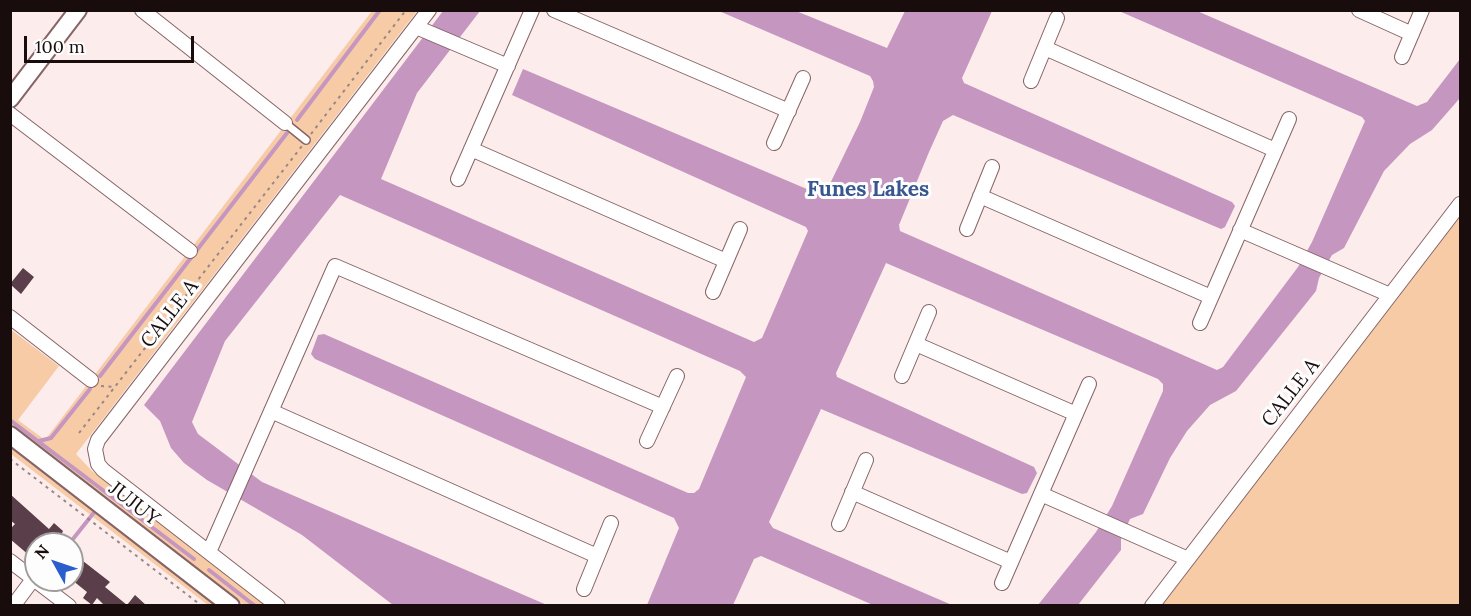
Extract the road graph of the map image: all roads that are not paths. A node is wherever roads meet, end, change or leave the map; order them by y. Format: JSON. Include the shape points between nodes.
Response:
{"nodes":[{"id":1,"x":78,"y":10,"type":"edge"},
{"id":2,"x":142,"y":10,"type":"edge"},
{"id":3,"x":429,"y":10,"type":"edge"},
{"id":4,"x":532,"y":10,"type":"edge"},
{"id":5,"x":554,"y":10,"type":"edge"},
{"id":6,"x":1359,"y":10,"type":"edge"},
{"id":7,"x":1422,"y":10,"type":"edge"},
{"id":8,"x":1057,"y":18,"type":"dead end"},
{"id":9,"x":416,"y":27,"type":"junction"},
{"id":10,"x":1412,"y":34,"type":"junction"},
{"id":11,"x":1045,"y":48,"type":"junction"},
{"id":12,"x":1402,"y":57,"type":"dead end"},
{"id":13,"x":508,"y":66,"type":"junction"},
{"id":14,"x":803,"y":78,"type":"dead end"},
{"id":15,"x":1031,"y":81,"type":"dead end"},
{"id":16,"x":10,"y":99,"type":"edge"},
{"id":17,"x":789,"y":111,"type":"junction"},
{"id":18,"x":10,"y":114,"type":"edge"},
{"id":19,"x":1289,"y":119,"type":"dead end"},
{"id":20,"x":285,"y":123,"type":"joint"},
{"id":21,"x":306,"y":140,"type":"road end"},
{"id":22,"x":774,"y":143,"type":"dead end"},
{"id":23,"x":471,"y":149,"type":"junction"},
{"id":24,"x":1275,"y":150,"type":"junction"},
{"id":25,"x":992,"y":167,"type":"dead end"},
{"id":26,"x":458,"y":179,"type":"dead end"},
{"id":27,"x":980,"y":196,"type":"junction"},
{"id":28,"x":1461,"y":204,"type":"edge"},
{"id":29,"x":740,"y":228,"type":"dead end"},
{"id":30,"x":967,"y":229,"type":"dead end"},
{"id":31,"x":1240,"y":230,"type":"junction"},
{"id":32,"x":190,"y":251,"type":"dead end"},
{"id":33,"x":726,"y":261,"type":"junction"},
{"id":34,"x":713,"y":292,"type":"dead end"},
{"id":35,"x":1390,"y":295,"type":"junction"},
{"id":36,"x":1211,"y":297,"type":"junction"},
{"id":37,"x":929,"y":312,"type":"dead end"},
{"id":38,"x":10,"y":317,"type":"edge"},
{"id":39,"x":1200,"y":323,"type":"dead end"},
{"id":40,"x":916,"y":344,"type":"junction"},
{"id":41,"x":677,"y":376,"type":"dead end"},
{"id":42,"x":902,"y":376,"type":"dead end"},
{"id":43,"x":91,"y":380,"type":"dead end"},
{"id":44,"x":1089,"y":384,"type":"dead end"},
{"id":45,"x":663,"y":407,"type":"junction"},
{"id":46,"x":271,"y":411,"type":"junction"},
{"id":47,"x":1076,"y":414,"type":"junction"},
{"id":48,"x":10,"y":435,"type":"edge"},
{"id":49,"x":647,"y":441,"type":"dead end"},
{"id":50,"x":866,"y":460,"type":"dead end"},
{"id":51,"x":852,"y":492,"type":"junction"},
{"id":52,"x":1041,"y":494,"type":"junction"},
{"id":53,"x":611,"y":523,"type":"dead end"},
{"id":54,"x":839,"y":524,"type":"dead end"},
{"id":55,"x":209,"y":552,"type":"junction"},
{"id":56,"x":597,"y":556,"type":"junction"},
{"id":57,"x":1188,"y":558,"type":"junction"},
{"id":58,"x":10,"y":561,"type":"edge"},
{"id":59,"x":1011,"y":562,"type":"junction"},
{"id":60,"x":24,"y":571,"type":"edge"},
{"id":61,"x":1002,"y":584,"type":"dead end"},
{"id":62,"x":584,"y":589,"type":"dead end"},
{"id":63,"x":24,"y":591,"type":"edge"},
{"id":64,"x":52,"y":592,"type":"edge"},
{"id":65,"x":13,"y":606,"type":"edge"},
{"id":66,"x":69,"y":606,"type":"edge"},
{"id":67,"x":231,"y":606,"type":"edge"},
{"id":68,"x":278,"y":606,"type":"edge"},
{"id":69,"x":1152,"y":606,"type":"edge"}],
"edges":[{"from":1,"to":16,"type":"street"},
{"from":2,"to":20,"type":"street"},
{"from":3,"to":9,"type":"street","name":"CALLE A"},
{"from":4,"to":13,"type":"street"},
{"from":5,"to":17,"type":"street"},
{"from":6,"to":10,"type":"street"},
{"from":7,"to":10,"type":"street"},
{"from":8,"to":11,"type":"street"},
{"from":9,"to":13,"type":"street"},
{"from":9,"to":55,"type":"street","name":"CALLE A","via":[[98,440],[95,456],[103,470]]},
{"from":10,"to":12,"type":"street"},
{"from":11,"to":15,"type":"street"},
{"from":11,"to":24,"type":"street"},
{"from":13,"to":23,"type":"street"},
{"from":14,"to":17,"type":"street"},
{"from":17,"to":22,"type":"street"},
{"from":18,"to":32,"type":"street"},
{"from":19,"to":24,"type":"street"},
{"from":20,"to":21,"type":"lane"},
{"from":23,"to":26,"type":"street"},
{"from":23,"to":33,"type":"street"},
{"from":24,"to":31,"type":"street"},
{"from":25,"to":27,"type":"street"},
{"from":27,"to":30,"type":"street"},
{"from":27,"to":36,"type":"street"},
{"from":28,"to":35,"type":"street","name":"CALLE A"},
{"from":29,"to":33,"type":"street"},
{"from":31,"to":35,"type":"street"},
{"from":31,"to":36,"type":"street"},
{"from":33,"to":34,"type":"street"},
{"from":35,"to":57,"type":"street","name":"CALLE A"},
{"from":36,"to":39,"type":"street"},
{"from":37,"to":40,"type":"street"},
{"from":38,"to":43,"type":"street"},
{"from":40,"to":42,"type":"street"},
{"from":40,"to":47,"type":"street"},
{"from":41,"to":45,"type":"street"},
{"from":44,"to":47,"type":"street"},
{"from":45,"to":46,"type":"street","via":[[335,266]]},
{"from":45,"to":49,"type":"street"},
{"from":46,"to":55,"type":"street"},
{"from":46,"to":56,"type":"street"},
{"from":47,"to":52,"type":"street"},
{"from":48,"to":67,"type":"street","name":"JUJUY"},
{"from":50,"to":51,"type":"street"},
{"from":51,"to":54,"type":"street"},
{"from":51,"to":59,"type":"street"},
{"from":52,"to":57,"type":"street"},
{"from":52,"to":59,"type":"street"},
{"from":53,"to":56,"type":"street"},
{"from":55,"to":68,"type":"street","name":"CALLE A"},
{"from":56,"to":62,"type":"street"},
{"from":57,"to":69,"type":"street","name":"CALLE A"},
{"from":58,"to":60,"type":"street"},
{"from":59,"to":61,"type":"street"},
{"from":63,"to":65,"type":"street"},
{"from":64,"to":66,"type":"street"}]}
